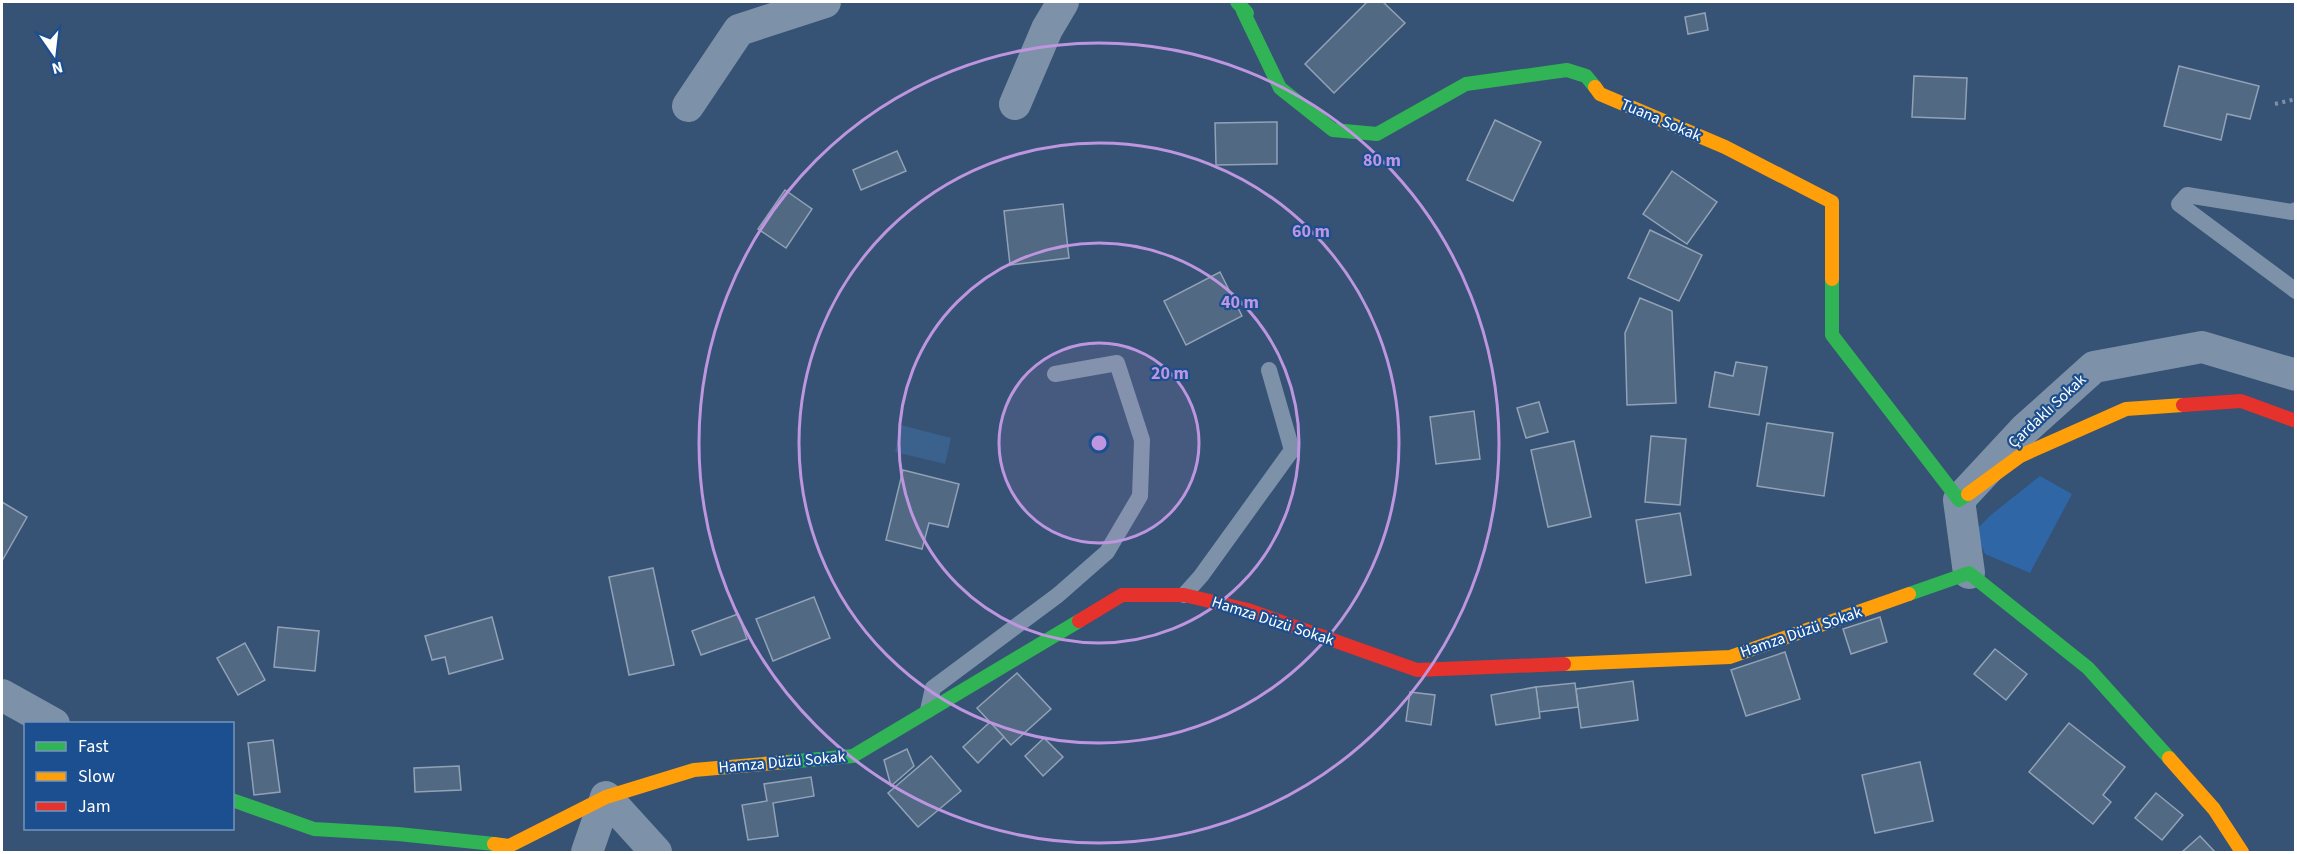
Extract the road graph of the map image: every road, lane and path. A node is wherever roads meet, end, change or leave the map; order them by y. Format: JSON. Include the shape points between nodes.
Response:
{"nodes":[{"id":1,"x":825,"y":2,"type":"edge"},
{"id":2,"x":1063,"y":2,"type":"edge"},
{"id":3,"x":1237,"y":2,"type":"edge"},
{"id":4,"x":2295,"y":99,"type":"edge"},
{"id":5,"x":1015,"y":104,"type":"dead end"},
{"id":6,"x":2275,"y":104,"type":"dead end"},
{"id":7,"x":688,"y":106,"type":"dead end"},
{"id":8,"x":2295,"y":210,"type":"edge"},
{"id":9,"x":2295,"y":291,"type":"edge"},
{"id":10,"x":1269,"y":370,"type":"dead end"},
{"id":11,"x":1055,"y":374,"type":"dead end"},
{"id":12,"x":2295,"y":375,"type":"edge"},
{"id":13,"x":2295,"y":421,"type":"edge"},
{"id":14,"x":1959,"y":500,"type":"junction"},
{"id":15,"x":1969,"y":573,"type":"junction"},
{"id":16,"x":1184,"y":595,"type":"junction"},
{"id":17,"x":2,"y":695,"type":"edge"},
{"id":18,"x":928,"y":711,"type":"junction"},
{"id":19,"x":52,"y":722,"type":"edge"},
{"id":20,"x":606,"y":797,"type":"junction"},
{"id":21,"x":234,"y":801,"type":"edge"},
{"id":22,"x":587,"y":852,"type":"edge"},
{"id":23,"x":656,"y":852,"type":"edge"},
{"id":24,"x":2242,"y":852,"type":"edge"}],
"edges":[{"from":1,"to":7,"type":"street","via":[[739,30]]},
{"from":2,"to":5,"type":"street"},
{"from":3,"to":14,"type":"street","name":"Tuana Sokak","via":[[1247,13],[1243,11],[1280,88],[1333,130],[1377,134],[1466,84],[1567,70],[1586,76],[1600,94],[1725,147],[1832,201],[1832,335]]},
{"from":4,"to":6,"type":"path"},
{"from":8,"to":9,"type":"lane","via":[[2187,195],[2179,204]]},
{"from":10,"to":16,"type":"lane","via":[[1292,450]]},
{"from":11,"to":18,"type":"lane","via":[[1117,363],[1142,440],[1140,496],[1107,552],[1058,595],[933,688]]},
{"from":12,"to":14,"type":"street","name":"Çardaklı Sokak","via":[[2202,347],[2094,367],[2025,429]]},
{"from":13,"to":14,"type":"street","via":[[2241,401],[2126,409],[2020,456]]},
{"from":14,"to":15,"type":"street"},
{"from":15,"to":16,"type":"street","name":"Hamza Düzü Sokak","via":[[1730,657],[1418,670],[1248,610]]},
{"from":15,"to":24,"type":"street","via":[[2088,668],[2214,809]]},
{"from":16,"to":18,"type":"street","name":"Hamza Düzü Sokak","via":[[1122,595]]},
{"from":17,"to":19,"type":"street"},
{"from":18,"to":20,"type":"street","name":"Hamza Düzü Sokak","via":[[854,756],[694,770]]},
{"from":20,"to":21,"type":"street","name":"Hamza Düzü Sokak","via":[[509,846],[314,829]]},
{"from":20,"to":22,"type":"street"},
{"from":20,"to":23,"type":"street"}]}
